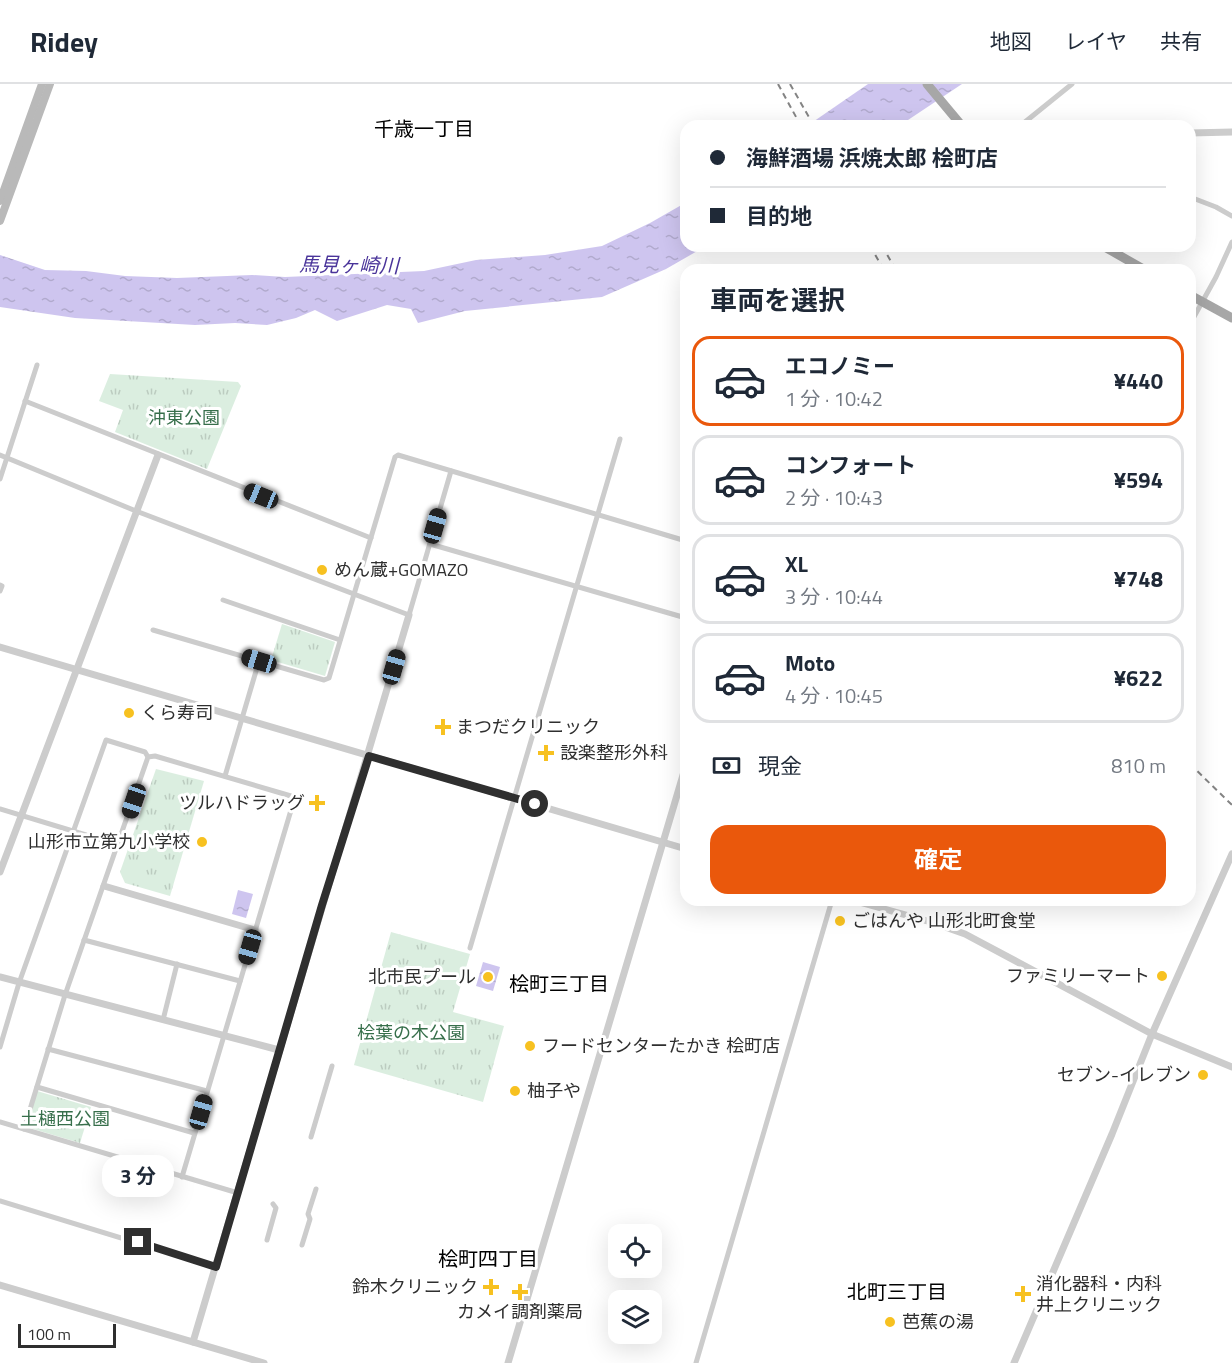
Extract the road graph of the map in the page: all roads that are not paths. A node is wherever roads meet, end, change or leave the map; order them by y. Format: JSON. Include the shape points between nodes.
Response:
{"nodes":[{"id":1,"x":42,"y":84,"type":"edge"},
{"id":2,"x":50,"y":84,"type":"edge"},
{"id":3,"x":927,"y":84,"type":"edge"},
{"id":4,"x":1072,"y":84,"type":"edge"},
{"id":5,"x":957,"y":120,"type":"edge"},
{"id":6,"x":1027,"y":120,"type":"edge"},
{"id":7,"x":1232,"y":132,"type":"edge"},
{"id":8,"x":1196,"y":133,"type":"edge"},
{"id":9,"x":8,"y":189,"type":"junction"},
{"id":10,"x":1196,"y":199,"type":"edge"},
{"id":11,"x":0,"y":201,"type":"edge"},
{"id":12,"x":1232,"y":216,"type":"edge"},
{"id":13,"x":0,"y":221,"type":"edge"},
{"id":14,"x":1232,"y":242,"type":"edge"},
{"id":15,"x":1114,"y":252,"type":"edge"},
{"id":16,"x":1134,"y":264,"type":"edge"},
{"id":17,"x":1196,"y":298,"type":"edge"},
{"id":18,"x":1202,"y":302,"type":"junction"},
{"id":19,"x":1196,"y":313,"type":"edge"},
{"id":20,"x":1232,"y":318,"type":"edge"},
{"id":21,"x":37,"y":365,"type":"dead end"},
{"id":22,"x":25,"y":401,"type":"junction"},
{"id":23,"x":620,"y":439,"type":"dead end"},
{"id":24,"x":158,"y":455,"type":"junction"},
{"id":25,"x":3,"y":457,"type":"edge"},
{"id":26,"x":451,"y":471,"type":"junction"},
{"id":27,"x":0,"y":479,"type":"edge"},
{"id":28,"x":136,"y":512,"type":"junction"},
{"id":29,"x":597,"y":514,"type":"junction"},
{"id":30,"x":371,"y":538,"type":"junction"},
{"id":31,"x":680,"y":538,"type":"edge"},
{"id":32,"x":430,"y":544,"type":"junction"},
{"id":33,"x":0,"y":585,"type":"edge"},
{"id":34,"x":576,"y":586,"type":"junction"},
{"id":35,"x":0,"y":591,"type":"edge"},
{"id":36,"x":354,"y":594,"type":"junction"},
{"id":37,"x":223,"y":600,"type":"dead end"},
{"id":38,"x":409,"y":615,"type":"junction"},
{"id":39,"x":680,"y":616,"type":"edge"},
{"id":40,"x":153,"y":630,"type":"dead end"},
{"id":41,"x":340,"y":640,"type":"junction"},
{"id":42,"x":0,"y":647,"type":"edge"},
{"id":43,"x":259,"y":661,"type":"junction"},
{"id":44,"x":77,"y":669,"type":"junction"},
{"id":45,"x":242,"y":718,"type":"junction"},
{"id":46,"x":369,"y":756,"type":"junction"},
{"id":47,"x":148,"y":757,"type":"junction"},
{"id":48,"x":225,"y":776,"type":"junction"},
{"id":49,"x":680,"y":785,"type":"edge"},
{"id":50,"x":514,"y":798,"type":"junction"},
{"id":51,"x":0,"y":809,"type":"edge"},
{"id":52,"x":21,"y":815,"type":"junction"},
{"id":53,"x":73,"y":832,"type":"junction"},
{"id":54,"x":663,"y":842,"type":"junction"},
{"id":55,"x":119,"y":845,"type":"junction"},
{"id":56,"x":680,"y":847,"type":"edge"},
{"id":57,"x":1232,"y":854,"type":"edge"},
{"id":58,"x":0,"y":872,"type":"edge"},
{"id":59,"x":104,"y":886,"type":"junction"},
{"id":60,"x":830,"y":906,"type":"edge"},
{"id":61,"x":874,"y":906,"type":"edge"},
{"id":62,"x":255,"y":930,"type":"junction"},
{"id":63,"x":84,"y":940,"type":"junction"},
{"id":64,"x":470,"y":948,"type":"dead end"},
{"id":65,"x":177,"y":964,"type":"junction"},
{"id":66,"x":0,"y":978,"type":"edge"},
{"id":67,"x":240,"y":981,"type":"junction"},
{"id":68,"x":19,"y":983,"type":"junction"},
{"id":69,"x":65,"y":995,"type":"junction"},
{"id":70,"x":163,"y":1020,"type":"junction"},
{"id":71,"x":1152,"y":1034,"type":"junction"},
{"id":72,"x":224,"y":1035,"type":"junction"},
{"id":73,"x":0,"y":1047,"type":"edge"},
{"id":74,"x":48,"y":1049,"type":"junction"},
{"id":75,"x":279,"y":1050,"type":"junction"},
{"id":76,"x":332,"y":1066,"type":"dead end"},
{"id":77,"x":1232,"y":1067,"type":"edge"},
{"id":78,"x":37,"y":1087,"type":"junction"},
{"id":79,"x":207,"y":1091,"type":"junction"},
{"id":80,"x":0,"y":1122,"type":"edge"},
{"id":81,"x":24,"y":1130,"type":"junction"},
{"id":82,"x":194,"y":1133,"type":"junction"},
{"id":83,"x":311,"y":1137,"type":"dead end"},
{"id":84,"x":182,"y":1177,"type":"junction"},
{"id":85,"x":316,"y":1189,"type":"dead end"},
{"id":86,"x":238,"y":1193,"type":"junction"},
{"id":87,"x":0,"y":1201,"type":"edge"},
{"id":88,"x":273,"y":1204,"type":"dead end"},
{"id":89,"x":267,"y":1240,"type":"dead end"},
{"id":90,"x":303,"y":1245,"type":"dead end"},
{"id":91,"x":216,"y":1267,"type":"junction"},
{"id":92,"x":0,"y":1285,"type":"edge"},
{"id":93,"x":193,"y":1342,"type":"junction"},
{"id":94,"x":264,"y":1363,"type":"edge"},
{"id":95,"x":508,"y":1363,"type":"edge"},
{"id":96,"x":696,"y":1363,"type":"edge"},
{"id":97,"x":1014,"y":1363,"type":"edge"}],
"edges":[{"from":1,"to":9,"type":"main road"},
{"from":2,"to":9,"type":"main road"},
{"from":3,"to":5,"type":"main road"},
{"from":4,"to":6,"type":"street"},
{"from":7,"to":8,"type":"street"},
{"from":9,"to":11,"type":"main road"},
{"from":9,"to":13,"type":"main road"},
{"from":10,"to":12,"type":"street"},
{"from":14,"to":18,"type":"street"},
{"from":15,"to":16,"type":"main road"},
{"from":17,"to":18,"type":"main road"},
{"from":18,"to":19,"type":"street"},
{"from":18,"to":20,"type":"main road"},
{"from":21,"to":22,"type":"street"},
{"from":22,"to":24,"type":"street"},
{"from":22,"to":25,"type":"street"},
{"from":23,"to":29,"type":"street"},
{"from":24,"to":28,"type":"street"},
{"from":24,"to":30,"type":"street"},
{"from":25,"to":27,"type":"street"},
{"from":25,"to":28,"type":"street"},
{"from":26,"to":29,"type":"street"},
{"from":26,"to":30,"type":"street","via":[[395,457]]},
{"from":26,"to":32,"type":"street"},
{"from":28,"to":36,"type":"street"},
{"from":28,"to":44,"type":"street"},
{"from":29,"to":31,"type":"street"},
{"from":29,"to":34,"type":"street"},
{"from":30,"to":36,"type":"street"},
{"from":32,"to":34,"type":"street"},
{"from":32,"to":38,"type":"street"},
{"from":33,"to":35,"type":"street"},
{"from":34,"to":39,"type":"street"},
{"from":34,"to":50,"type":"street"},
{"from":36,"to":38,"type":"street"},
{"from":36,"to":41,"type":"street"},
{"from":37,"to":41,"type":"street"},
{"from":38,"to":46,"type":"street"},
{"from":40,"to":43,"type":"street"},
{"from":41,"to":43,"type":"street","via":[[329,678],[324,680]]},
{"from":42,"to":44,"type":"street"},
{"from":43,"to":45,"type":"street"},
{"from":44,"to":45,"type":"street"},
{"from":44,"to":52,"type":"street"},
{"from":45,"to":46,"type":"street"},
{"from":45,"to":48,"type":"street"},
{"from":46,"to":50,"type":"street"},
{"from":46,"to":75,"type":"street"},
{"from":47,"to":48,"type":"street"},
{"from":47,"to":53,"type":"street","via":[[145,752],[106,740]]},
{"from":47,"to":55,"type":"street"},
{"from":48,"to":62,"type":"street","via":[[294,800]]},
{"from":49,"to":54,"type":"street"},
{"from":50,"to":54,"type":"street"},
{"from":50,"to":64,"type":"street"},
{"from":51,"to":52,"type":"street"},
{"from":52,"to":53,"type":"street"},
{"from":52,"to":58,"type":"street"},
{"from":53,"to":55,"type":"street"},
{"from":53,"to":68,"type":"street"},
{"from":54,"to":56,"type":"street"},
{"from":54,"to":95,"type":"street"},
{"from":55,"to":59,"type":"street"},
{"from":57,"to":71,"type":"street"},
{"from":59,"to":62,"type":"street"},
{"from":59,"to":63,"type":"street"},
{"from":60,"to":96,"type":"street"},
{"from":61,"to":71,"type":"street","via":[[965,934]]},
{"from":62,"to":67,"type":"street"},
{"from":63,"to":65,"type":"street"},
{"from":63,"to":69,"type":"street"},
{"from":65,"to":67,"type":"street"},
{"from":65,"to":70,"type":"street"},
{"from":66,"to":68,"type":"street"},
{"from":67,"to":72,"type":"street"},
{"from":68,"to":69,"type":"street"},
{"from":68,"to":73,"type":"street"},
{"from":69,"to":70,"type":"street"},
{"from":69,"to":74,"type":"street"},
{"from":70,"to":72,"type":"street"},
{"from":71,"to":77,"type":"street"},
{"from":71,"to":97,"type":"street"},
{"from":72,"to":75,"type":"street"},
{"from":72,"to":79,"type":"street"},
{"from":74,"to":78,"type":"street"},
{"from":74,"to":79,"type":"street"},
{"from":75,"to":86,"type":"street"},
{"from":76,"to":83,"type":"street"},
{"from":78,"to":81,"type":"street"},
{"from":78,"to":82,"type":"street"},
{"from":79,"to":82,"type":"street"},
{"from":80,"to":81,"type":"street"},
{"from":81,"to":84,"type":"street"},
{"from":82,"to":84,"type":"street"},
{"from":84,"to":86,"type":"street"},
{"from":85,"to":90,"type":"street"},
{"from":86,"to":91,"type":"street"},
{"from":87,"to":91,"type":"street"},
{"from":88,"to":89,"type":"street","via":[[276,1208]]},
{"from":91,"to":93,"type":"street"},
{"from":92,"to":93,"type":"street"},
{"from":93,"to":94,"type":"street"}]}
